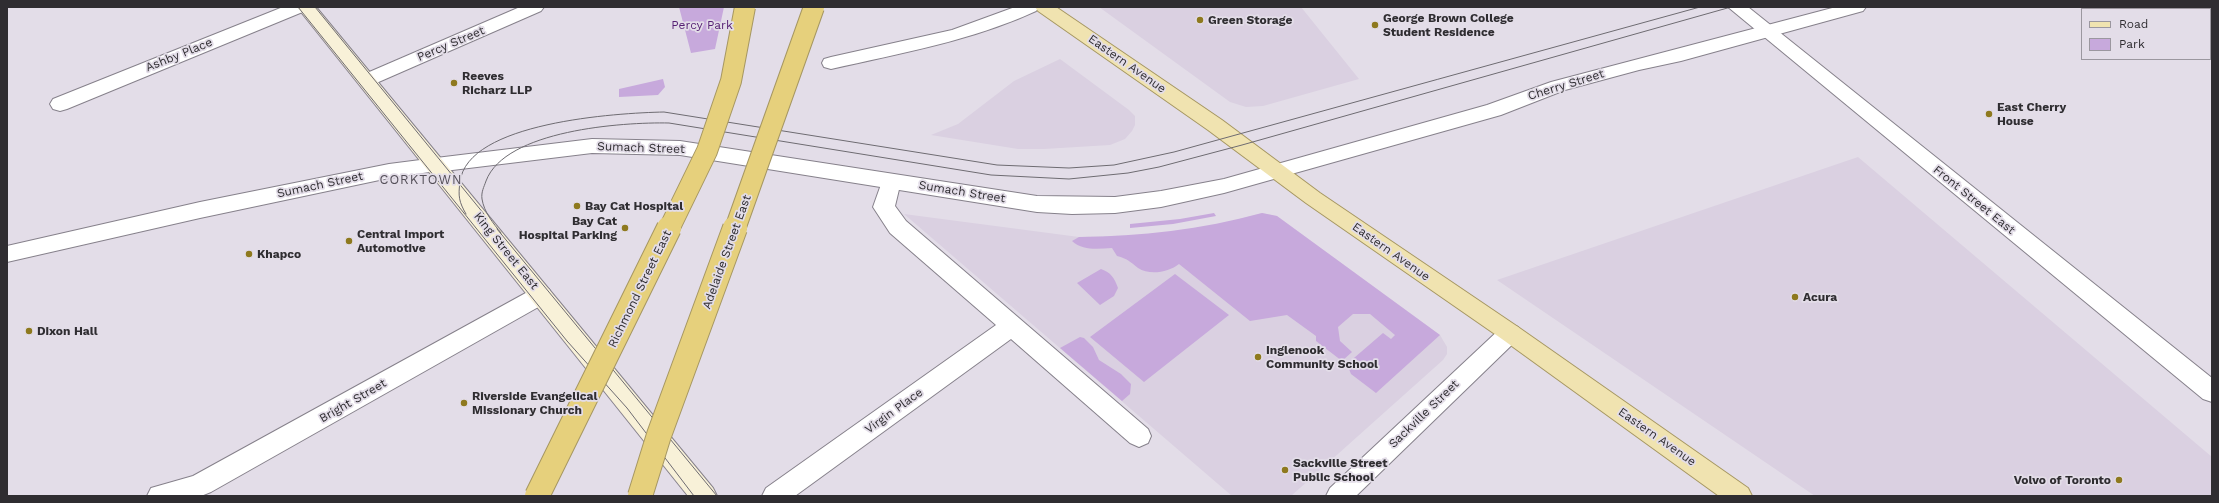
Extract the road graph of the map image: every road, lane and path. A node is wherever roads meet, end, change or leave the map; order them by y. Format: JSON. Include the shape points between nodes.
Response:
{"nodes":[{"id":1,"x":299,"y":7,"type":"edge"},
{"id":2,"x":306,"y":7,"type":"edge"},
{"id":3,"x":535,"y":7,"type":"edge"},
{"id":4,"x":745,"y":7,"type":"edge"},
{"id":5,"x":814,"y":7,"type":"edge"},
{"id":6,"x":1030,"y":7,"type":"edge"},
{"id":7,"x":1044,"y":7,"type":"edge"},
{"id":8,"x":1737,"y":7,"type":"edge"},
{"id":9,"x":1857,"y":7,"type":"edge"},
{"id":10,"x":1766,"y":31,"type":"junction"},
{"id":11,"x":831,"y":63,"type":"dead end"},
{"id":12,"x":366,"y":80,"type":"junction"},
{"id":13,"x":60,"y":104,"type":"dead end"},
{"id":14,"x":436,"y":165,"type":"junction"},
{"id":15,"x":1278,"y":170,"type":"junction"},
{"id":16,"x":891,"y":181,"type":"junction"},
{"id":17,"x":7,"y":254,"type":"edge"},
{"id":18,"x":541,"y":295,"type":"junction"},
{"id":19,"x":1013,"y":325,"type":"junction"},
{"id":20,"x":1510,"y":333,"type":"junction"},
{"id":21,"x":2212,"y":392,"type":"edge"},
{"id":22,"x":1139,"y":436,"type":"dead end"},
{"id":23,"x":160,"y":496,"type":"edge"},
{"id":24,"x":537,"y":496,"type":"edge"},
{"id":25,"x":640,"y":496,"type":"edge"},
{"id":26,"x":704,"y":496,"type":"edge"},
{"id":27,"x":775,"y":496,"type":"edge"},
{"id":28,"x":1339,"y":496,"type":"edge"},
{"id":29,"x":1739,"y":496,"type":"edge"}],
"edges":[{"from":1,"to":13,"type":"street","name":"Ashby Place"},
{"from":2,"to":12,"type":"main road","name":"King Street East"},
{"from":3,"to":12,"type":"street","name":"Percy Street"},
{"from":4,"to":24,"type":"highway","name":"Richmond Street East","bridge":true,"via":[[741,40],[731,81],[707,151]]},
{"from":5,"to":25,"type":"highway","name":"Adelaide Street East","bridge":true,"via":[[697,336],[659,435]]},
{"from":6,"to":11,"type":"street","via":[[1008,18],[977,28]]},
{"from":7,"to":15,"type":"main road","name":"Eastern Avenue"},
{"from":8,"to":10,"type":"street","name":"Front Street East"},
{"from":9,"to":10,"type":"street","name":"Cherry Street"},
{"from":10,"to":15,"type":"street","name":"Cherry Street","via":[[1558,86],[1494,110]]},
{"from":10,"to":21,"type":"street","name":"Front Street East"},
{"from":12,"to":14,"type":"main road","name":"King Street East"},
{"from":14,"to":16,"type":"street","name":"Sumach Street","via":[[556,150],[622,146],[680,148]]},
{"from":14,"to":17,"type":"street","name":"Sumach Street","via":[[389,171],[207,208]]},
{"from":14,"to":18,"type":"main road","name":"King Street East"},
{"from":15,"to":16,"type":"street","name":"Sumach Street","via":[[1224,186],[1115,205],[1037,204]]},
{"from":15,"to":20,"type":"main road","name":"Eastern Avenue","via":[[1314,198]]},
{"from":16,"to":19,"type":"street","via":[[884,206],[898,227]]},
{"from":18,"to":23,"type":"street","name":"Bright Street","via":[[202,484]]},
{"from":18,"to":26,"type":"main road","name":"King Street East"},
{"from":19,"to":22,"type":"street"},
{"from":19,"to":27,"type":"street","name":"Virgin Place"},
{"from":20,"to":28,"type":"street","name":"Sackville Street"},
{"from":20,"to":29,"type":"main road","name":"Eastern Avenue"}]}
